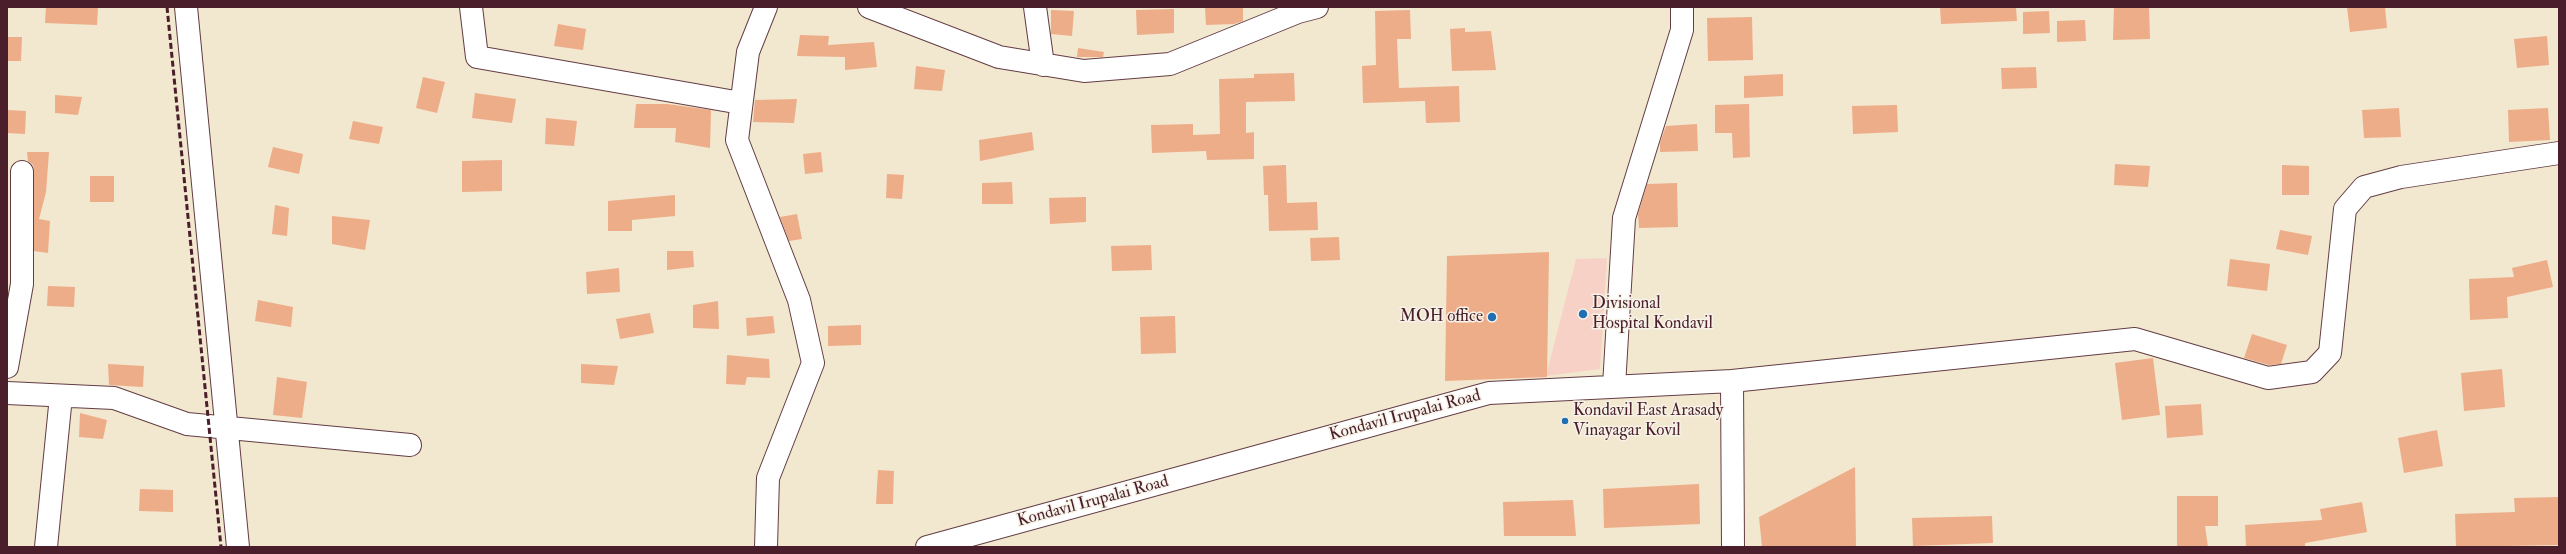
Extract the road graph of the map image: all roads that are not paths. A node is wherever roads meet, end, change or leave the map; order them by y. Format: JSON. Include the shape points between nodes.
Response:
{"nodes":[{"id":1,"x":186,"y":7,"type":"edge"},
{"id":2,"x":471,"y":7,"type":"edge"},
{"id":3,"x":766,"y":7,"type":"edge"},
{"id":4,"x":869,"y":7,"type":"edge"},
{"id":5,"x":1035,"y":7,"type":"edge"},
{"id":6,"x":1317,"y":7,"type":"edge"},
{"id":7,"x":1682,"y":7,"type":"edge"},
{"id":8,"x":1043,"y":65,"type":"junction"},
{"id":9,"x":741,"y":102,"type":"junction"},
{"id":10,"x":2559,"y":153,"type":"edge"},
{"id":11,"x":22,"y":172,"type":"dead end"},
{"id":12,"x":7,"y":367,"type":"edge"},
{"id":13,"x":1732,"y":381,"type":"junction"},
{"id":14,"x":1614,"y":386,"type":"junction"},
{"id":15,"x":7,"y":393,"type":"edge"},
{"id":16,"x":61,"y":396,"type":"junction"},
{"id":17,"x":227,"y":427,"type":"junction"},
{"id":18,"x":410,"y":445,"type":"dead end"},
{"id":19,"x":46,"y":547,"type":"edge"},
{"id":20,"x":238,"y":547,"type":"edge"},
{"id":21,"x":766,"y":547,"type":"edge"},
{"id":22,"x":927,"y":547,"type":"edge"},
{"id":23,"x":1733,"y":547,"type":"edge"}],
"edges":[{"from":1,"to":17,"type":"street"},
{"from":2,"to":9,"type":"street","via":[[477,57]]},
{"from":3,"to":9,"type":"street","via":[[748,52]]},
{"from":4,"to":8,"type":"street","via":[[999,57]]},
{"from":5,"to":8,"type":"street"},
{"from":6,"to":8,"type":"street","via":[[1298,12],[1170,64],[1084,71]]},
{"from":7,"to":14,"type":"street","via":[[1682,30],[1624,218]]},
{"from":9,"to":21,"type":"street","via":[[737,140],[799,300],[813,363],[768,478]]},
{"from":10,"to":13,"type":"street","name":"Kondavil Irupalai Road","via":[[2401,177],[2364,187],[2345,209],[2330,353],[2312,372],[2268,378],[2135,339]]},
{"from":11,"to":12,"type":"street","via":[[22,284]]},
{"from":13,"to":14,"type":"street","name":"Kondavil Irupalai Road"},
{"from":13,"to":23,"type":"street"},
{"from":14,"to":22,"type":"street","name":"Kondavil Irupalai Road","via":[[1489,393]]},
{"from":15,"to":16,"type":"street"},
{"from":16,"to":17,"type":"street","via":[[114,398],[187,424]]},
{"from":16,"to":19,"type":"street"},
{"from":17,"to":18,"type":"street"},
{"from":17,"to":20,"type":"street"}]}
